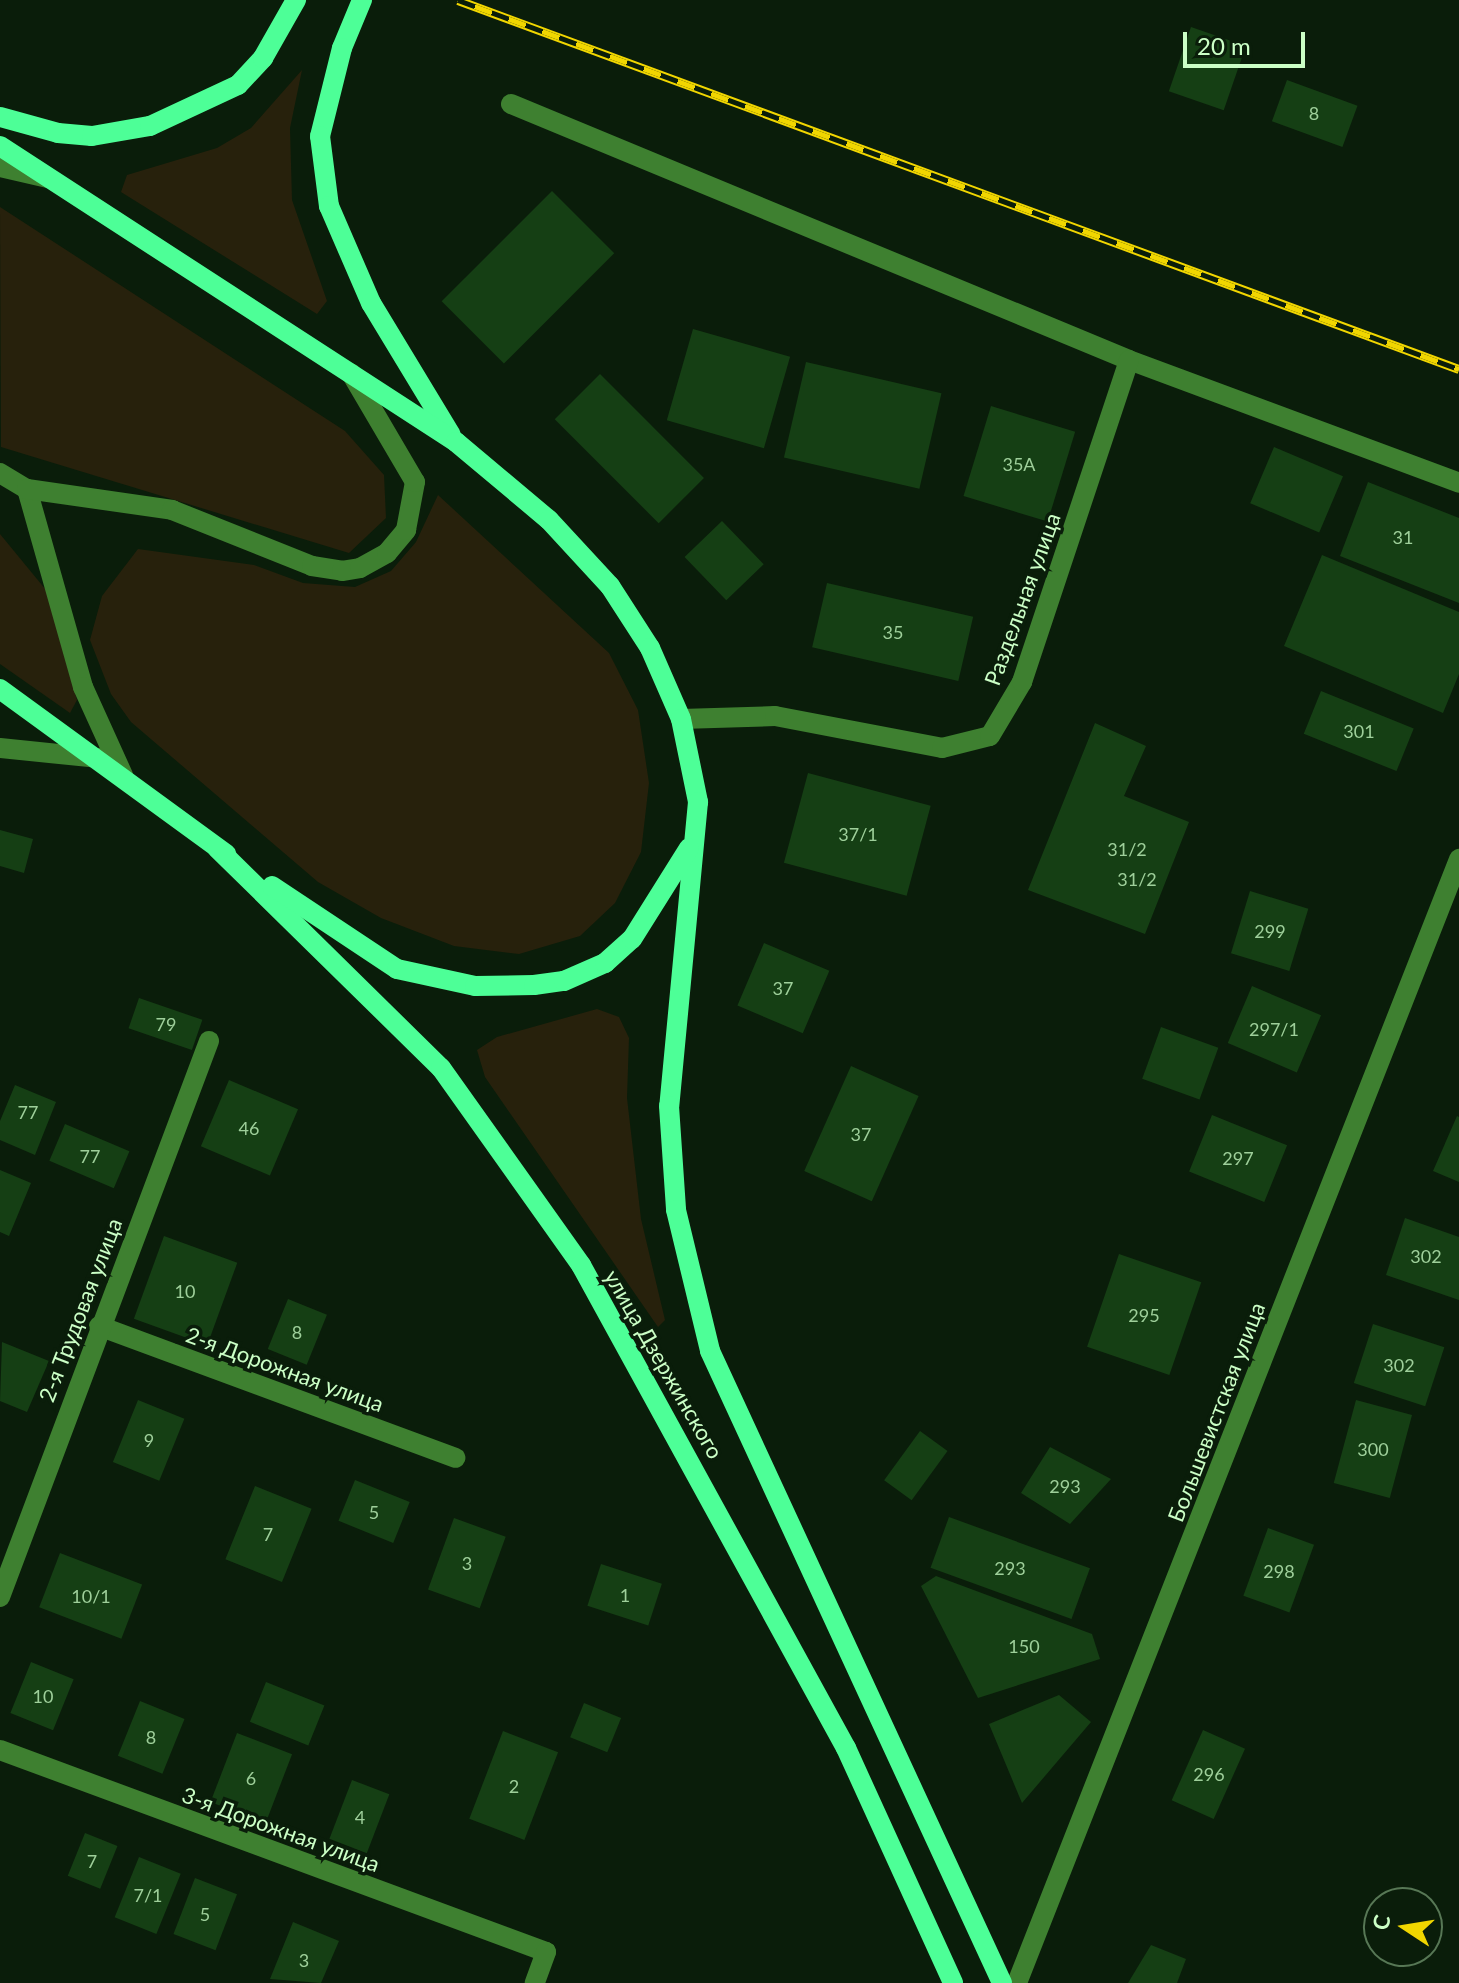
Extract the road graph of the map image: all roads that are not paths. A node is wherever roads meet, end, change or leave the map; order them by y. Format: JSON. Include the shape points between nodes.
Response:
{"nodes":[{"id":1,"x":362,"y":0,"type":"edge"},
{"id":2,"x":294,"y":5,"type":"edge"},
{"id":3,"x":511,"y":104,"type":"dead end"},
{"id":4,"x":0,"y":117,"type":"edge"},
{"id":5,"x":0,"y":146,"type":"edge"},
{"id":6,"x":0,"y":167,"type":"edge"},
{"id":7,"x":52,"y":179,"type":"junction"},
{"id":8,"x":1129,"y":360,"type":"junction"},
{"id":9,"x":349,"y":369,"type":"junction"},
{"id":10,"x":456,"y":442,"type":"junction"},
{"id":11,"x":0,"y":473,"type":"edge"},
{"id":12,"x":1459,"y":483,"type":"edge"},
{"id":13,"x":27,"y":489,"type":"junction"},
{"id":14,"x":0,"y":689,"type":"edge"},
{"id":15,"x":681,"y":719,"type":"junction"},
{"id":16,"x":0,"y":748,"type":"edge"},
{"id":17,"x":99,"y":758,"type":"junction"},
{"id":18,"x":123,"y":775,"type":"junction"},
{"id":19,"x":697,"y":834,"type":"junction"},
{"id":20,"x":217,"y":848,"type":"junction"},
{"id":21,"x":1459,"y":859,"type":"edge"},
{"id":22,"x":209,"y":1041,"type":"dead end"},
{"id":23,"x":99,"y":1326,"type":"junction"},
{"id":24,"x":455,"y":1458,"type":"dead end"},
{"id":25,"x":0,"y":1597,"type":"edge"},
{"id":26,"x":0,"y":1750,"type":"edge"},
{"id":27,"x":535,"y":1983,"type":"edge"},
{"id":28,"x":953,"y":1983,"type":"edge"},
{"id":29,"x":1002,"y":1983,"type":"edge"},
{"id":30,"x":1017,"y":1983,"type":"edge"}],
"edges":[{"from":1,"to":10,"type":"main road","via":[[342,48],[322,122],[329,206],[371,303]]},
{"from":2,"to":4,"type":"main road","via":[[263,58],[238,85],[150,126],[92,136]]},
{"from":3,"to":8,"type":"street"},
{"from":5,"to":7,"type":"main road"},
{"from":6,"to":7,"type":"street"},
{"from":7,"to":9,"type":"main road"},
{"from":8,"to":12,"type":"street"},
{"from":8,"to":15,"type":"street","name":"Раздельная улица","via":[[1022,682],[990,736],[942,748],[775,716]]},
{"from":9,"to":10,"type":"main road"},
{"from":9,"to":13,"type":"street","via":[[415,482],[406,530],[387,553],[360,568],[312,566],[172,510]]},
{"from":10,"to":15,"type":"main road","name":"улица Дзержинского","via":[[549,520],[610,586],[650,648]]},
{"from":11,"to":13,"type":"street"},
{"from":13,"to":18,"type":"street","via":[[83,687]]},
{"from":14,"to":17,"type":"main road"},
{"from":15,"to":19,"type":"main road","name":"улица Дзержинского","via":[[695,770]]},
{"from":16,"to":17,"type":"street"},
{"from":17,"to":18,"type":"main road"},
{"from":18,"to":20,"type":"main road"},
{"from":19,"to":20,"type":"main road","via":[[653,911],[605,963],[564,981],[503,987],[397,969]]},
{"from":19,"to":29,"type":"main road","name":"улица Дзержинского","via":[[669,1106],[676,1210],[710,1351]]},
{"from":20,"to":28,"type":"main road","name":"улица Дзержинского","via":[[441,1068],[581,1265],[846,1748]]},
{"from":21,"to":30,"type":"street","name":"Большевистская улица"},
{"from":22,"to":23,"type":"street","name":"2-я Трудовая улица"},
{"from":23,"to":24,"type":"street","name":"2-я Дорожная улица"},
{"from":23,"to":25,"type":"street","name":"2-я Трудовая улица"},
{"from":26,"to":27,"type":"street","name":"3-я Дорожная улица","via":[[546,1952]]}]}
